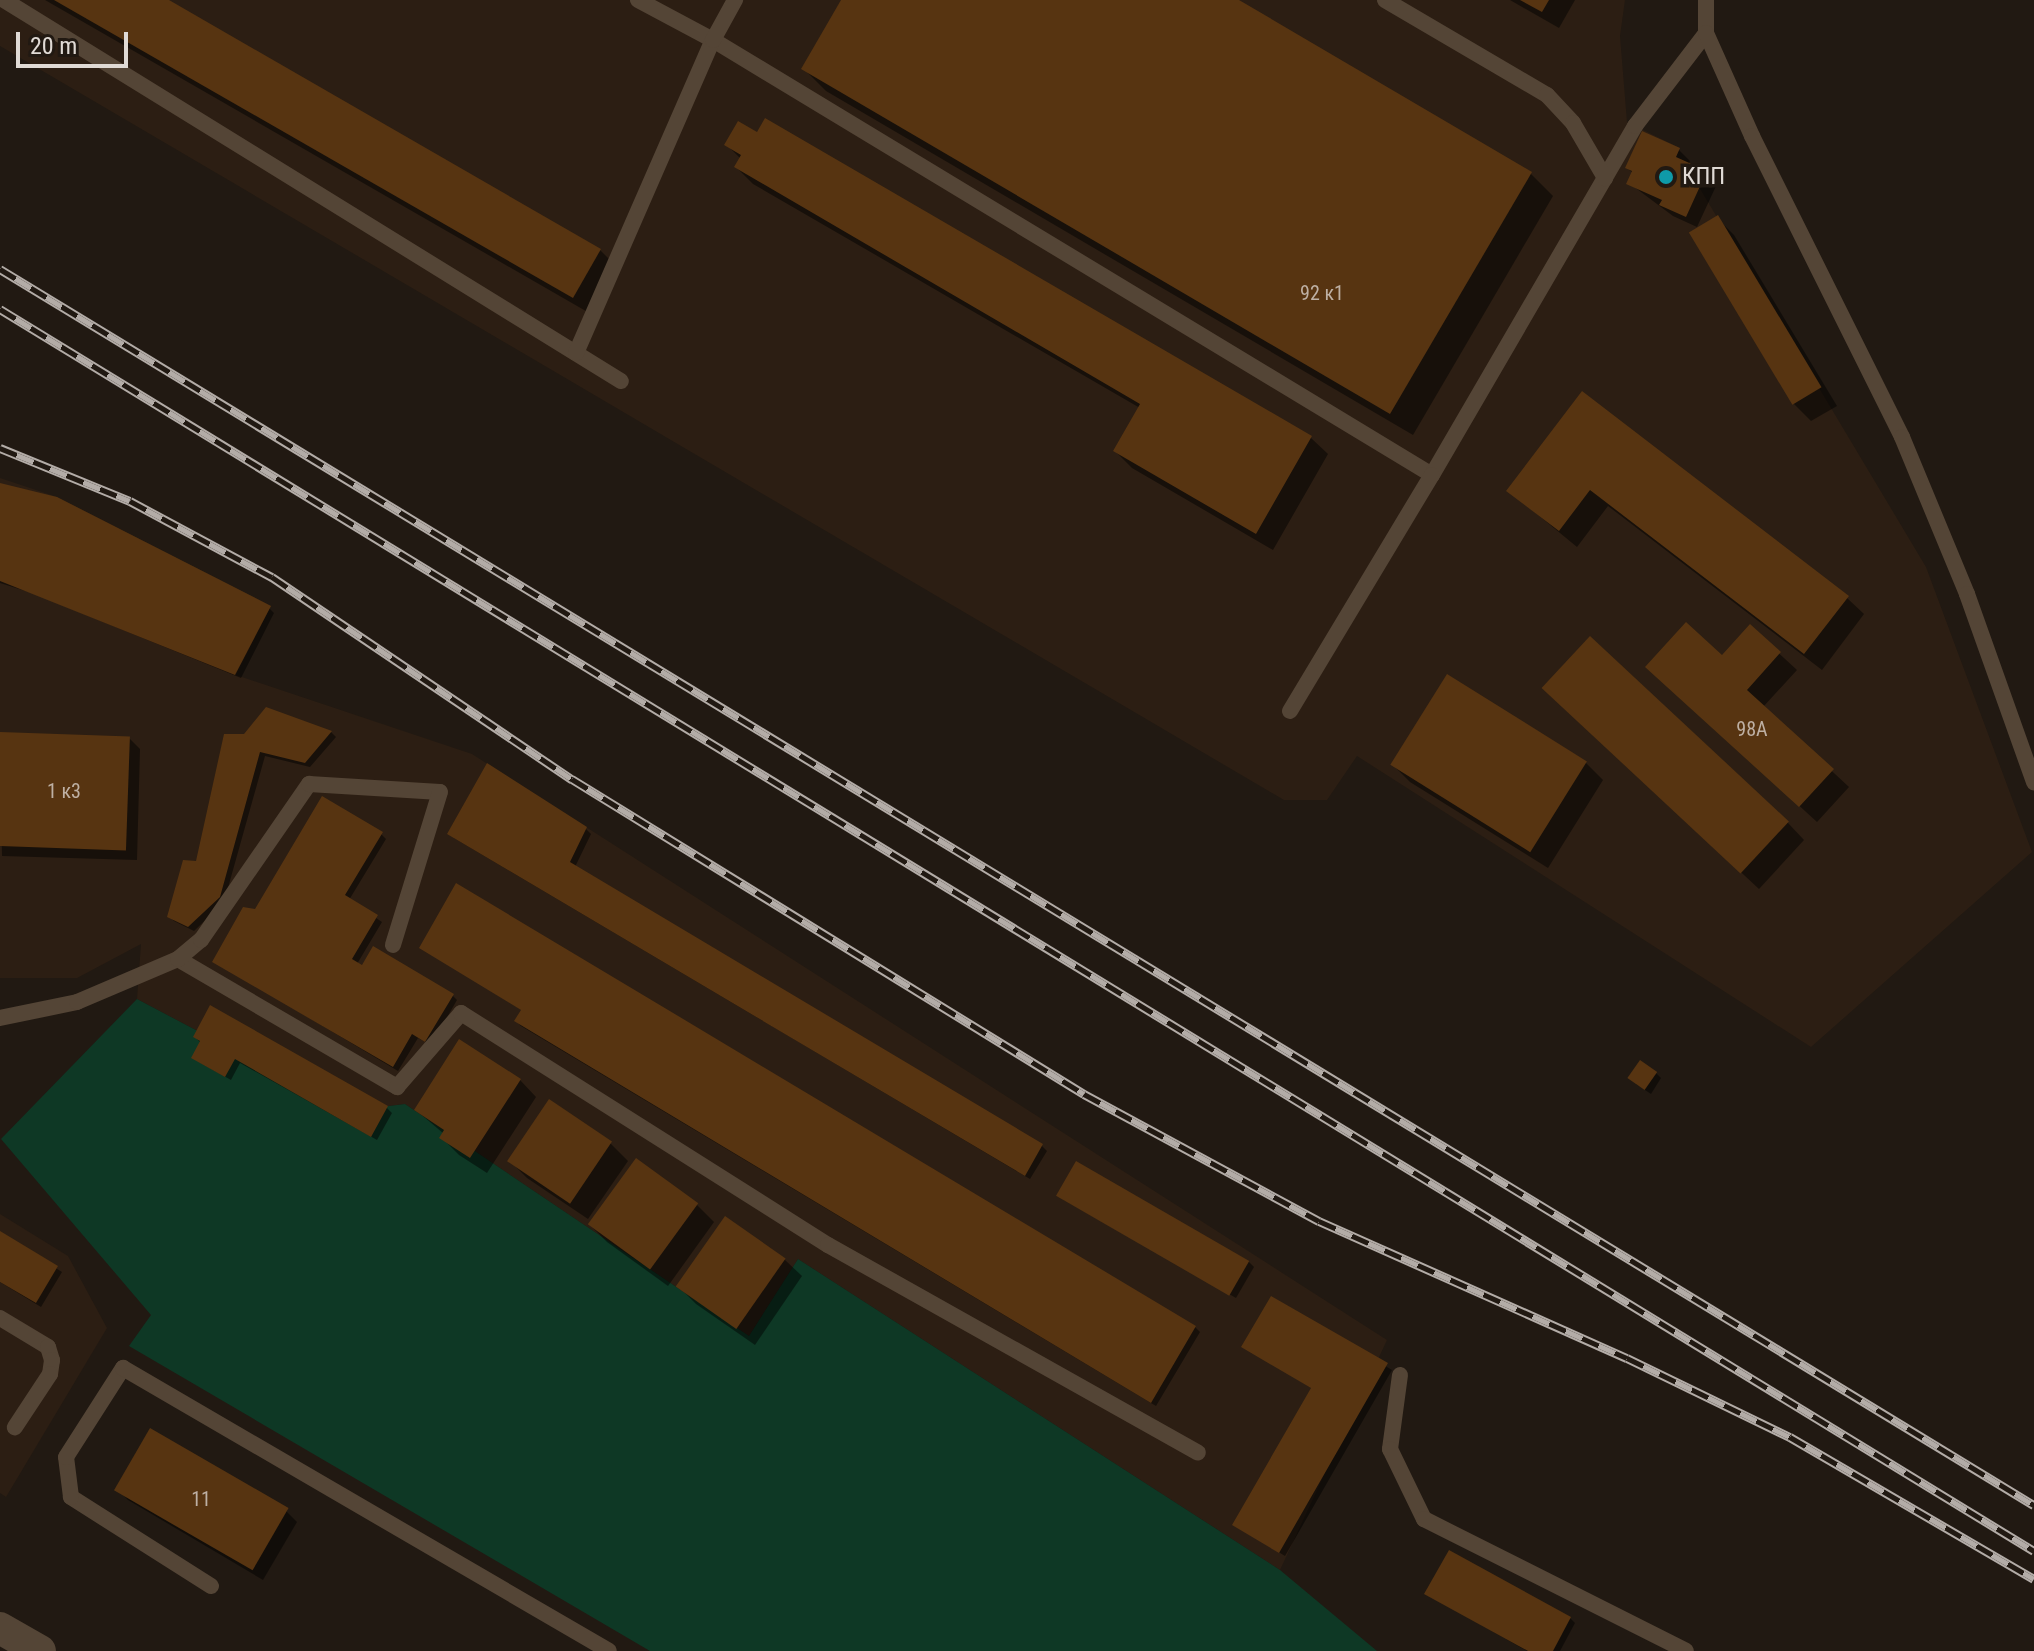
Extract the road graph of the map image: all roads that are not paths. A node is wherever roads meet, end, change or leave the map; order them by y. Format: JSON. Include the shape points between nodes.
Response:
{"nodes":[{"id":1,"x":4,"y":0,"type":"edge"},
{"id":2,"x":735,"y":0,"type":"edge"},
{"id":3,"x":1385,"y":0,"type":"edge"},
{"id":4,"x":1706,"y":0,"type":"edge"},
{"id":5,"x":642,"y":1,"type":"edge"},
{"id":6,"x":1706,"y":33,"type":"junction"},
{"id":7,"x":713,"y":40,"type":"junction"},
{"id":8,"x":1605,"y":178,"type":"junction"},
{"id":9,"x":576,"y":353,"type":"junction"},
{"id":10,"x":621,"y":381,"type":"dead end"},
{"id":11,"x":1432,"y":475,"type":"junction"},
{"id":12,"x":1290,"y":711,"type":"dead end"},
{"id":13,"x":2034,"y":782,"type":"edge"},
{"id":14,"x":393,"y":945,"type":"dead end"},
{"id":15,"x":178,"y":959,"type":"junction"},
{"id":16,"x":0,"y":1018,"type":"edge"},
{"id":17,"x":0,"y":1318,"type":"edge"},
{"id":18,"x":1400,"y":1375,"type":"dead end"},
{"id":19,"x":15,"y":1427,"type":"dead end"},
{"id":20,"x":1198,"y":1453,"type":"dead end"},
{"id":21,"x":211,"y":1586,"type":"dead end"},
{"id":22,"x":0,"y":1628,"type":"edge"},
{"id":23,"x":40,"y":1651,"type":"edge"},
{"id":24,"x":609,"y":1651,"type":"edge"},
{"id":25,"x":1686,"y":1651,"type":"edge"}],
"edges":[{"from":1,"to":9,"type":"lane"},
{"from":2,"to":7,"type":"lane"},
{"from":3,"to":8,"type":"lane","via":[[1547,95],[1573,123]]},
{"from":4,"to":6,"type":"lane"},
{"from":5,"to":7,"type":"lane"},
{"from":6,"to":8,"type":"lane","via":[[1635,126]]},
{"from":6,"to":13,"type":"lane","via":[[1902,437],[1967,594]]},
{"from":7,"to":9,"type":"lane"},
{"from":7,"to":11,"type":"lane"},
{"from":8,"to":11,"type":"lane"},
{"from":9,"to":10,"type":"lane"},
{"from":11,"to":12,"type":"lane"},
{"from":14,"to":15,"type":"lane","via":[[440,792],[309,784],[201,940]]},
{"from":15,"to":16,"type":"lane","via":[[77,1002]]},
{"from":15,"to":20,"type":"lane","via":[[397,1087],[461,1013],[828,1245]]},
{"from":17,"to":19,"type":"lane","via":[[48,1347],[52,1360],[50,1374]]},
{"from":18,"to":25,"type":"lane","via":[[1390,1449],[1424,1519]]},
{"from":21,"to":24,"type":"lane","via":[[71,1497],[66,1457],[123,1368]]},
{"from":22,"to":23,"type":"street"}]}
